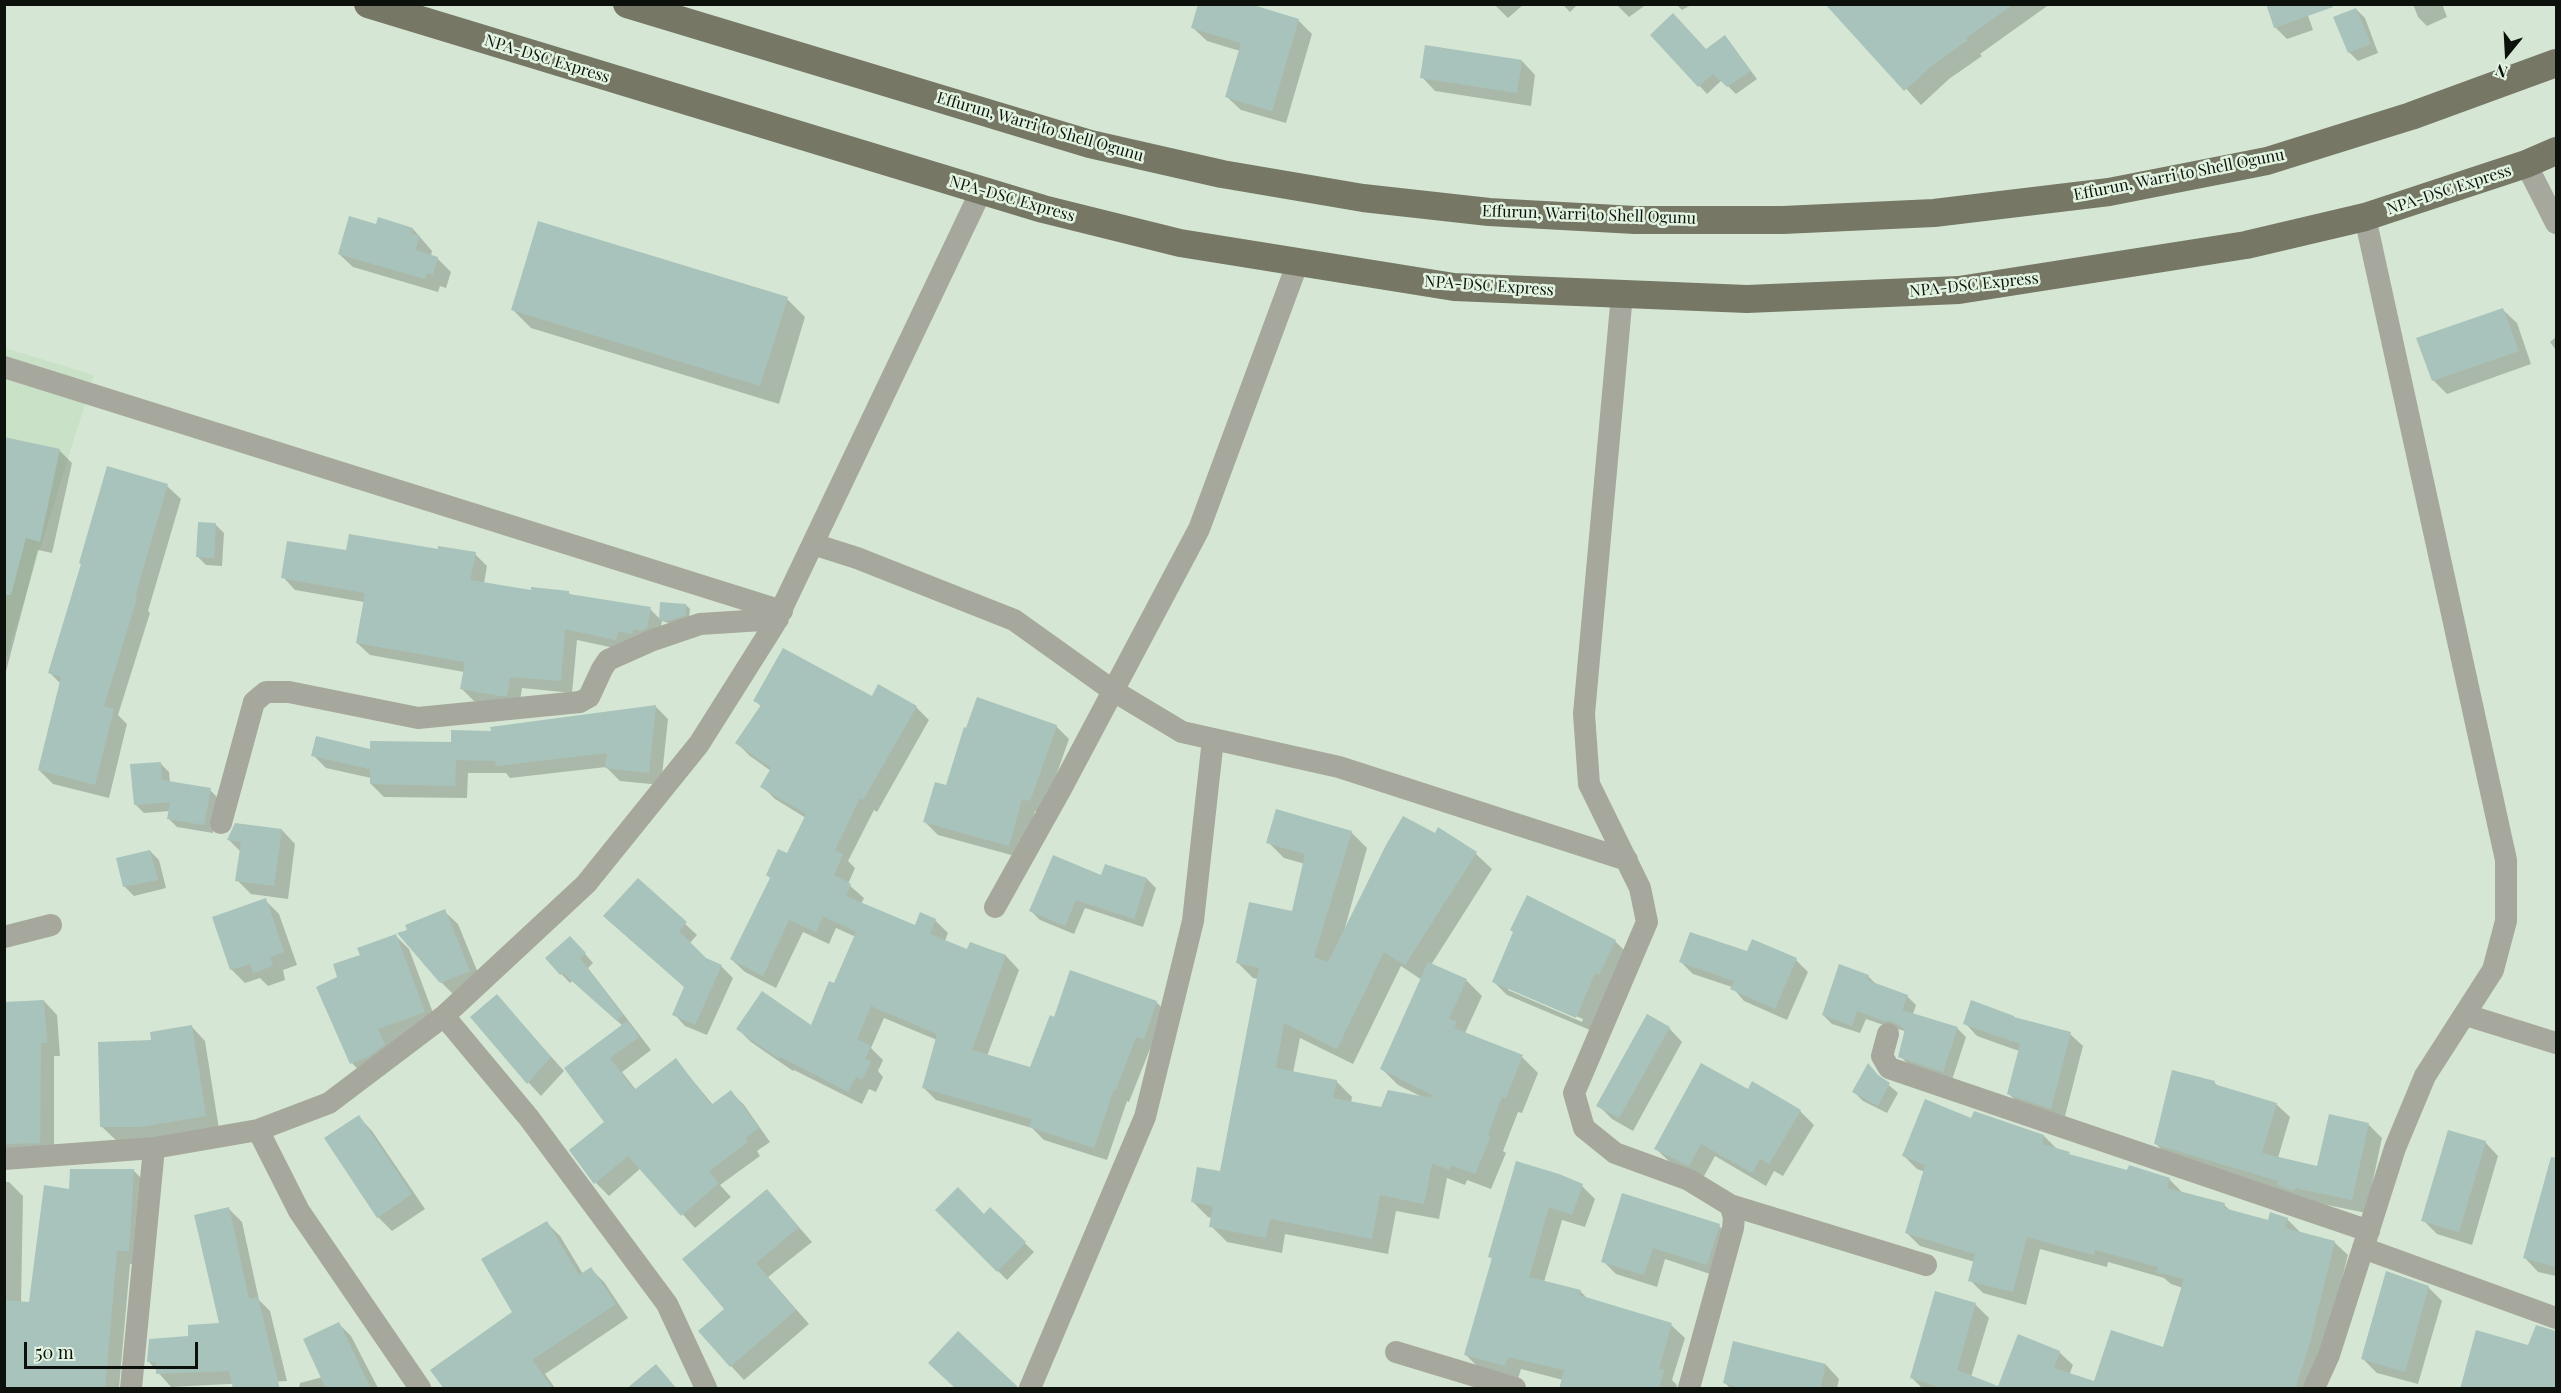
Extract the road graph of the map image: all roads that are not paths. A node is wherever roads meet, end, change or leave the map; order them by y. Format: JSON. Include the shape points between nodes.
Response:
{"nodes":[{"id":1,"x":368,"y":4,"type":"edge"},
{"id":2,"x":639,"y":6,"type":"edge"},
{"id":3,"x":2556,"y":63,"type":"edge"},
{"id":4,"x":2556,"y":151,"type":"edge"},
{"id":5,"x":2526,"y":164,"type":"junction"},
{"id":6,"x":981,"y":191,"type":"junction"},
{"id":7,"x":2366,"y":218,"type":"junction"},
{"id":8,"x":2556,"y":223,"type":"edge"},
{"id":9,"x":1298,"y":262,"type":"junction"},
{"id":10,"x":1622,"y":294,"type":"junction"},
{"id":11,"x":4,"y":367,"type":"edge"},
{"id":12,"x":813,"y":544,"type":"junction"},
{"id":13,"x":780,"y":615,"type":"junction"},
{"id":14,"x":1112,"y":690,"type":"junction"},
{"id":15,"x":1213,"y":739,"type":"junction"},
{"id":16,"x":221,"y":823,"type":"dead end"},
{"id":17,"x":1627,"y":860,"type":"junction"},
{"id":18,"x":995,"y":907,"type":"dead end"},
{"id":19,"x":51,"y":925,"type":"dead end"},
{"id":20,"x":4,"y":937,"type":"edge"},
{"id":21,"x":2466,"y":1015,"type":"junction"},
{"id":22,"x":444,"y":1016,"type":"junction"},
{"id":23,"x":1888,"y":1034,"type":"dead end"},
{"id":24,"x":2556,"y":1043,"type":"edge"},
{"id":25,"x":258,"y":1130,"type":"junction"},
{"id":26,"x":154,"y":1148,"type":"junction"},
{"id":27,"x":4,"y":1159,"type":"edge"},
{"id":28,"x":1730,"y":1205,"type":"junction"},
{"id":29,"x":2366,"y":1239,"type":"junction"},
{"id":30,"x":1926,"y":1265,"type":"dead end"},
{"id":31,"x":2556,"y":1318,"type":"edge"},
{"id":32,"x":1396,"y":1353,"type":"dead end"},
{"id":33,"x":131,"y":1389,"type":"edge"},
{"id":34,"x":420,"y":1389,"type":"edge"},
{"id":35,"x":706,"y":1389,"type":"edge"},
{"id":36,"x":1030,"y":1389,"type":"edge"},
{"id":37,"x":1515,"y":1389,"type":"edge"},
{"id":38,"x":1689,"y":1389,"type":"edge"},
{"id":39,"x":2314,"y":1389,"type":"edge"}],
"edges":[{"from":1,"to":6,"type":"main road","name":"NPA-DSC Express"},
{"from":2,"to":3,"type":"main road","name":"Effurun, Warri to Shell Ogunu","via":[[1090,144],[1222,174],[1362,198],[1489,212],[1635,220],[1783,220],[1934,213],[2109,192],[2267,161],[2411,116]]},
{"from":4,"to":5,"type":"main road","name":"NPA-DSC Express"},
{"from":5,"to":7,"type":"main road","name":"NPA-DSC Express"},
{"from":5,"to":8,"type":"street"},
{"from":6,"to":9,"type":"main road","name":"NPA-DSC Express","via":[[1180,243]]},
{"from":6,"to":12,"type":"street"},
{"from":7,"to":10,"type":"main road","name":"NPA-DSC Express","via":[[2246,245],[1959,290],[1747,299]]},
{"from":7,"to":21,"type":"street","via":[[2506,860],[2506,921],[2493,970]]},
{"from":9,"to":10,"type":"main road","name":"NPA-DSC Express","via":[[1454,287]]},
{"from":9,"to":14,"type":"street","via":[[1199,529]]},
{"from":10,"to":17,"type":"street","via":[[1584,714],[1589,784]]},
{"from":11,"to":13,"type":"street"},
{"from":12,"to":13,"type":"street"},
{"from":12,"to":14,"type":"street","via":[[1014,620]]},
{"from":13,"to":16,"type":"street","via":[[700,624],[653,640],[605,663],[589,697],[580,702],[418,718],[289,692],[266,692],[254,702]]},
{"from":13,"to":22,"type":"street","via":[[699,744],[586,884]]},
{"from":14,"to":15,"type":"street","via":[[1182,732]]},
{"from":14,"to":18,"type":"street"},
{"from":15,"to":17,"type":"street","via":[[1339,767]]},
{"from":15,"to":36,"type":"street","via":[[1193,921],[1145,1117]]},
{"from":17,"to":28,"type":"street","via":[[1640,888],[1647,922],[1574,1093],[1584,1128],[1615,1153],[1689,1180]]},
{"from":19,"to":20,"type":"street"},
{"from":21,"to":24,"type":"street"},
{"from":21,"to":29,"type":"street","via":[[2425,1076]]},
{"from":22,"to":25,"type":"street","via":[[329,1102]]},
{"from":22,"to":35,"type":"street","via":[[529,1118],[667,1305]]},
{"from":23,"to":29,"type":"street","via":[[1882,1056],[1889,1068]]},
{"from":25,"to":26,"type":"street"},
{"from":25,"to":34,"type":"street","via":[[299,1211]]},
{"from":26,"to":27,"type":"street"},
{"from":26,"to":33,"type":"street"},
{"from":28,"to":30,"type":"street"},
{"from":28,"to":38,"type":"street","via":[[1733,1228]]},
{"from":29,"to":31,"type":"street"},
{"from":29,"to":39,"type":"street","via":[[2329,1355]]},
{"from":32,"to":37,"type":"street"}]}
